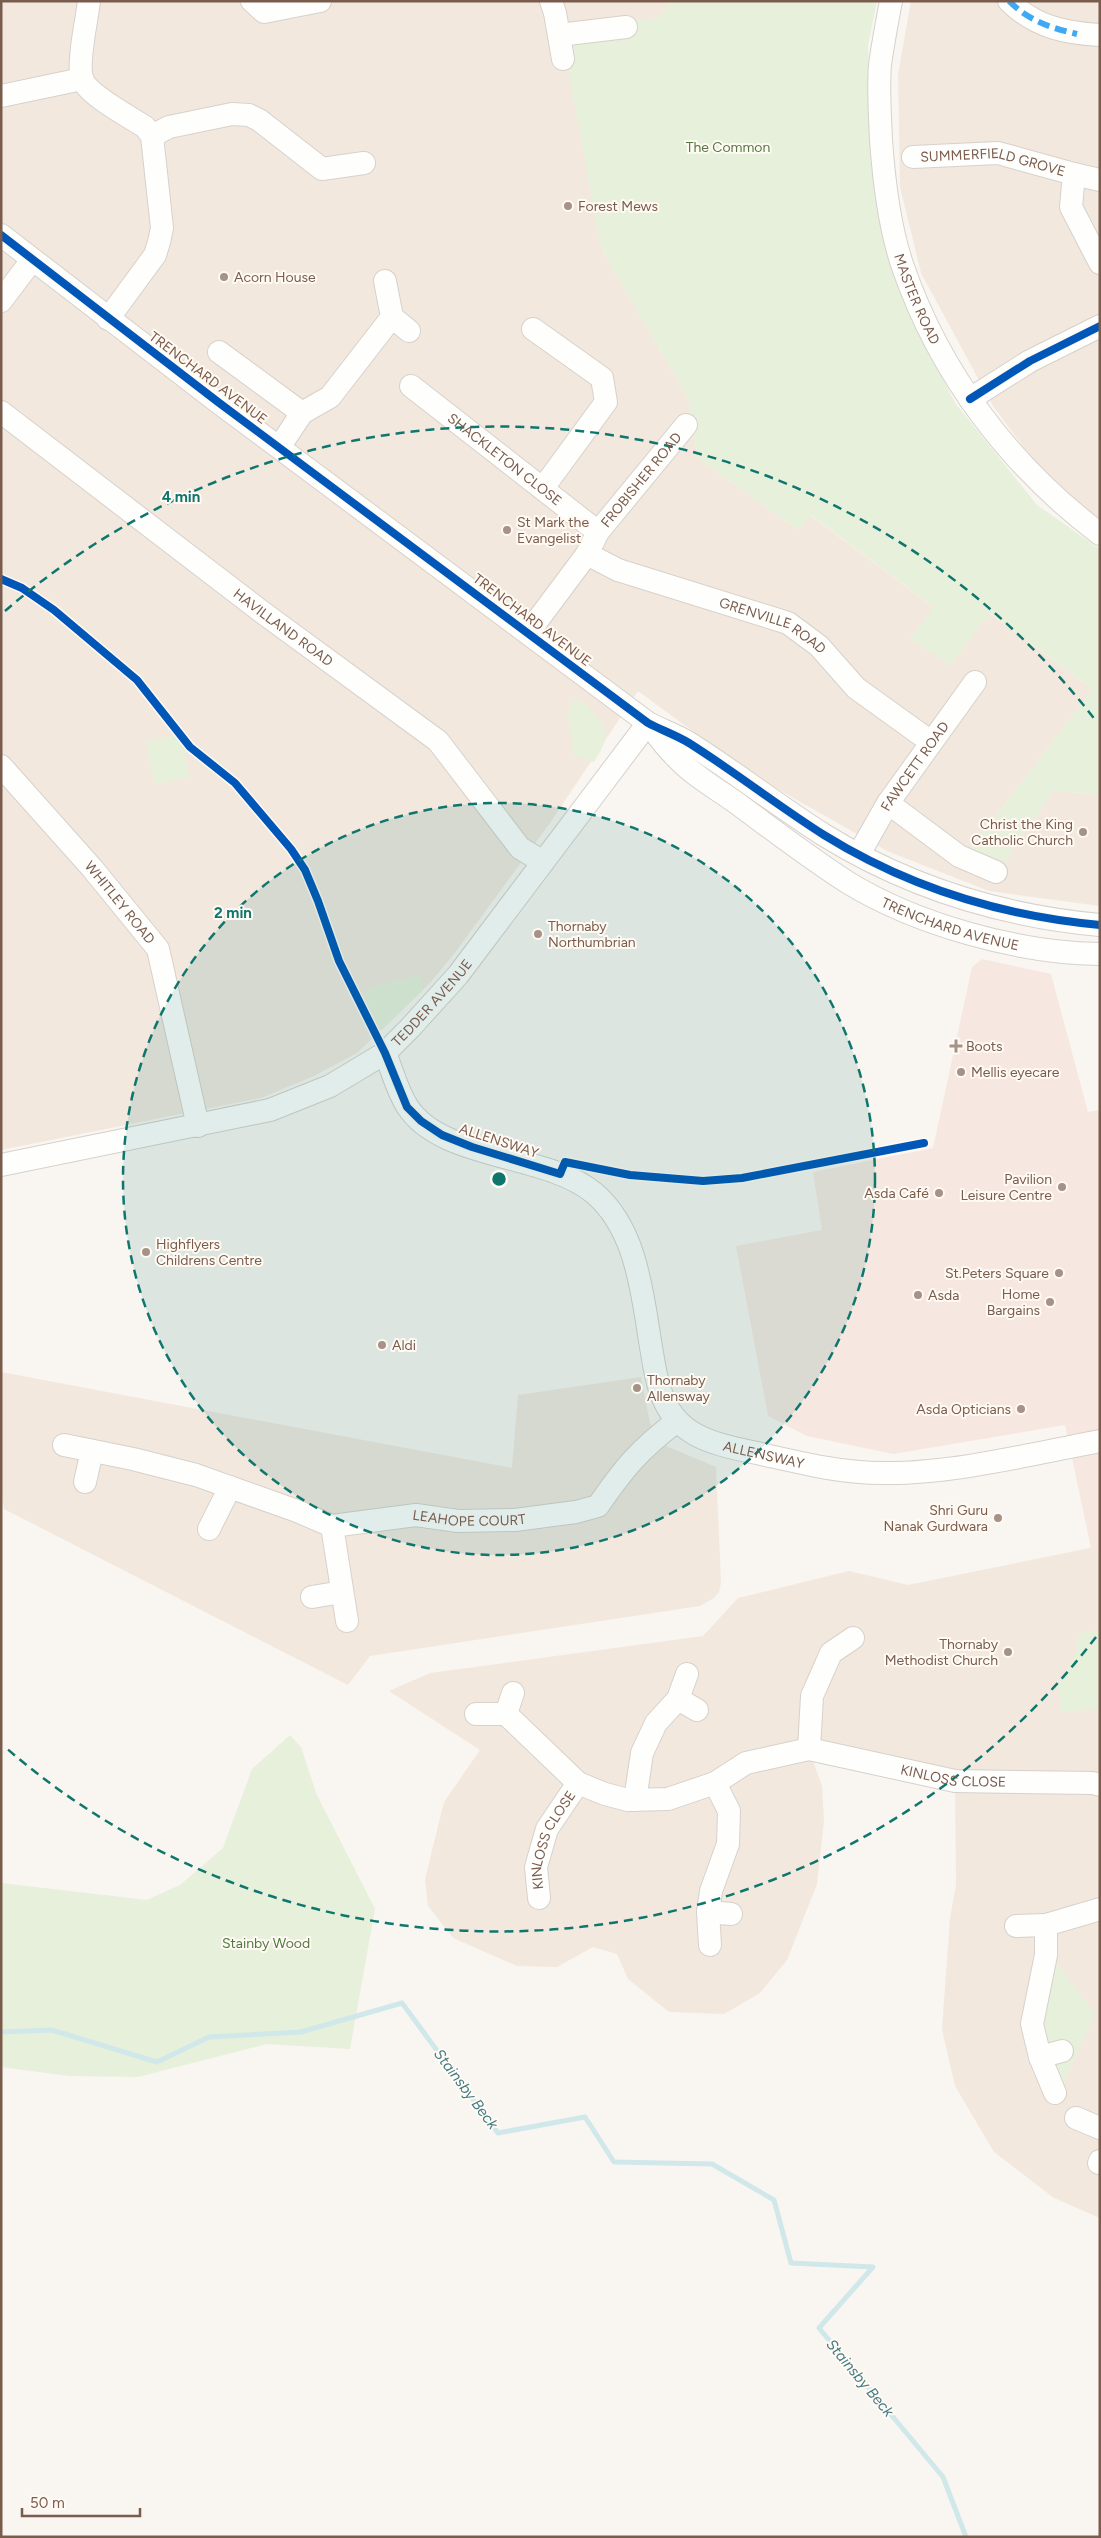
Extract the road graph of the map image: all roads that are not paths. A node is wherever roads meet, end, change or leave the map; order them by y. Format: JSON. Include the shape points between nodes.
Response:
{"nodes":[{"id":1,"x":89,"y":1,"type":"edge"},
{"id":2,"x":252,"y":1,"type":"edge"},
{"id":3,"x":320,"y":1,"type":"edge"},
{"id":4,"x":551,"y":1,"type":"edge"},
{"id":5,"x":891,"y":1,"type":"edge"},
{"id":6,"x":1010,"y":1,"type":"edge"},
{"id":7,"x":626,"y":27,"type":"dead end"},
{"id":8,"x":559,"y":35,"type":"junction"},
{"id":9,"x":1100,"y":35,"type":"edge"},
{"id":10,"x":563,"y":59,"type":"dead end"},
{"id":11,"x":82,"y":79,"type":"junction"},
{"id":12,"x":1,"y":96,"type":"edge"},
{"id":13,"x":152,"y":136,"type":"junction"},
{"id":14,"x":913,"y":157,"type":"dead end"},
{"id":15,"x":364,"y":163,"type":"dead end"},
{"id":16,"x":1074,"y":174,"type":"junction"},
{"id":17,"x":1100,"y":180,"type":"edge"},
{"id":18,"x":1,"y":235,"type":"edge"},
{"id":19,"x":32,"y":260,"type":"junction"},
{"id":20,"x":1100,"y":263,"type":"edge"},
{"id":21,"x":385,"y":280,"type":"dead end"},
{"id":22,"x":1,"y":302,"type":"edge"},
{"id":23,"x":108,"y":318,"type":"junction"},
{"id":24,"x":1100,"y":326,"type":"edge"},
{"id":25,"x":533,"y":329,"type":"dead end"},
{"id":26,"x":219,"y":352,"type":"dead end"},
{"id":27,"x":411,"y":386,"type":"dead end"},
{"id":28,"x":970,"y":399,"type":"junction"},
{"id":29,"x":1,"y":412,"type":"edge"},
{"id":30,"x":302,"y":412,"type":"junction"},
{"id":31,"x":686,"y":425,"type":"dead end"},
{"id":32,"x":280,"y":446,"type":"junction"},
{"id":33,"x":543,"y":488,"type":"junction"},
{"id":34,"x":598,"y":532,"type":"junction"},
{"id":35,"x":1100,"y":534,"type":"edge"},
{"id":36,"x":587,"y":554,"type":"junction"},
{"id":37,"x":528,"y":633,"type":"junction"},
{"id":38,"x":976,"y":682,"type":"dead end"},
{"id":39,"x":648,"y":723,"type":"junction"},
{"id":40,"x":931,"y":742,"type":"junction"},
{"id":41,"x":1,"y":766,"type":"edge"},
{"id":42,"x":747,"y":797,"type":"junction"},
{"id":43,"x":888,"y":803,"type":"junction"},
{"id":44,"x":859,"y":854,"type":"junction"},
{"id":45,"x":543,"y":862,"type":"junction"},
{"id":46,"x":996,"y":872,"type":"dead end"},
{"id":47,"x":1100,"y":926,"type":"edge"},
{"id":48,"x":1100,"y":954,"type":"edge"},
{"id":49,"x":385,"y":1053,"type":"junction"},
{"id":50,"x":198,"y":1126,"type":"junction"},
{"id":51,"x":1,"y":1165,"type":"edge"},
{"id":52,"x":676,"y":1421,"type":"junction"},
{"id":53,"x":1100,"y":1441,"type":"edge"},
{"id":54,"x":64,"y":1445,"type":"dead end"},
{"id":55,"x":92,"y":1451,"type":"junction"},
{"id":56,"x":85,"y":1482,"type":"dead end"},
{"id":57,"x":230,"y":1487,"type":"junction"},
{"id":58,"x":332,"y":1526,"type":"junction"},
{"id":59,"x":209,"y":1529,"type":"dead end"},
{"id":60,"x":342,"y":1592,"type":"junction"},
{"id":61,"x":312,"y":1597,"type":"dead end"},
{"id":62,"x":347,"y":1621,"type":"dead end"},
{"id":63,"x":853,"y":1638,"type":"dead end"},
{"id":64,"x":687,"y":1674,"type":"dead end"},
{"id":65,"x":513,"y":1693,"type":"dead end"},
{"id":66,"x":678,"y":1699,"type":"junction"},
{"id":67,"x":697,"y":1710,"type":"dead end"},
{"id":68,"x":476,"y":1714,"type":"dead end"},
{"id":69,"x":506,"y":1714,"type":"junction"},
{"id":70,"x":809,"y":1749,"type":"junction"},
{"id":71,"x":578,"y":1783,"type":"junction"},
{"id":72,"x":715,"y":1783,"type":"junction"},
{"id":73,"x":1100,"y":1785,"type":"edge"},
{"id":74,"x":635,"y":1800,"type":"junction"},
{"id":75,"x":539,"y":1898,"type":"dead end"},
{"id":76,"x":1100,"y":1909,"type":"edge"},
{"id":77,"x":708,"y":1912,"type":"junction"},
{"id":78,"x":732,"y":1914,"type":"dead end"},
{"id":79,"x":1046,"y":1925,"type":"junction"},
{"id":80,"x":1016,"y":1926,"type":"dead end"},
{"id":81,"x":710,"y":1944,"type":"dead end"},
{"id":82,"x":1062,"y":2051,"type":"dead end"},
{"id":83,"x":1040,"y":2058,"type":"junction"},
{"id":84,"x":1055,"y":2093,"type":"dead end"},
{"id":85,"x":1076,"y":2118,"type":"dead end"},
{"id":86,"x":1100,"y":2128,"type":"edge"}],
"edges":[{"from":1,"to":11,"type":"street","via":[[80,68]]},
{"from":2,"to":3,"type":"street","via":[[264,12]]},
{"from":4,"to":8,"type":"street"},
{"from":5,"to":28,"type":"street","name":"MASTER ROAD","via":[[880,66],[883,168],[890,217],[902,266],[923,316]]},
{"from":6,"to":9,"type":"street","via":[[1047,27]]},
{"from":7,"to":8,"type":"street"},
{"from":8,"to":10,"type":"street"},
{"from":11,"to":12,"type":"street"},
{"from":11,"to":13,"type":"street","via":[[88,89],[145,127]]},
{"from":13,"to":15,"type":"street","via":[[169,127],[240,114],[259,120],[322,169]]},
{"from":13,"to":23,"type":"street","via":[[162,228],[159,242],[155,255]]},
{"from":14,"to":16,"type":"street","name":"SUMMERFIELD GROVE","via":[[998,154]]},
{"from":16,"to":17,"type":"street","name":"SUMMERFIELD GROVE"},
{"from":16,"to":20,"type":"street","name":"SUMMERFIELD GROVE","via":[[1071,207]]},
{"from":18,"to":19,"type":"street","name":"TRENCHARD AVENUE"},
{"from":19,"to":22,"type":"street"},
{"from":19,"to":23,"type":"street","name":"TRENCHARD AVENUE"},
{"from":21,"to":30,"type":"street","via":[[401,324],[330,397]]},
{"from":23,"to":32,"type":"street","name":"TRENCHARD AVENUE"},
{"from":24,"to":28,"type":"street","via":[[1030,361]]},
{"from":25,"to":33,"type":"street","via":[[602,378],[606,402]]},
{"from":26,"to":30,"type":"street"},
{"from":27,"to":33,"type":"street","name":"SHACKLETON CLOSE"},
{"from":28,"to":35,"type":"street","name":"MASTER ROAD","via":[[1003,445],[1037,481],[1064,507]]},
{"from":29,"to":45,"type":"street","name":"HAVILLAND ROAD","via":[[262,612],[438,741],[520,848]]},
{"from":30,"to":32,"type":"street"},
{"from":31,"to":34,"type":"street","name":"FROBISHER ROAD"},
{"from":32,"to":37,"type":"street","name":"TRENCHARD AVENUE"},
{"from":33,"to":34,"type":"street","name":"SHACKLETON CLOSE"},
{"from":34,"to":36,"type":"street","name":"FROBISHER ROAD"},
{"from":36,"to":37,"type":"street","name":"FROBISHER ROAD"},
{"from":36,"to":40,"type":"street","name":"GRENVILLE ROAD","via":[[618,570],[788,623],[819,646],[856,688]]},
{"from":37,"to":39,"type":"street","name":"TRENCHARD AVENUE"},
{"from":38,"to":40,"type":"street","name":"FAWCETT ROAD"},
{"from":39,"to":42,"type":"street","name":"TRENCHARD AVENUE","via":[[688,742]]},
{"from":39,"to":45,"type":"street","name":"TEDDER AVENUE"},
{"from":40,"to":43,"type":"street","name":"FAWCETT ROAD"},
{"from":41,"to":50,"type":"street","name":"WHITLEY ROAD","via":[[158,948]]},
{"from":42,"to":44,"type":"street","name":"TRENCHARD AVENUE"},
{"from":42,"to":48,"type":"street","name":"TRENCHARD AVENUE","via":[[814,860],[884,902],[956,930],[1017,946]]},
{"from":43,"to":44,"type":"street","name":"FAWCETT ROAD"},
{"from":43,"to":46,"type":"street","via":[[959,856]]},
{"from":44,"to":47,"type":"street","name":"TRENCHARD AVENUE","via":[[943,892],[974,902],[1060,922]]},
{"from":45,"to":49,"type":"street","name":"TEDDER AVENUE","via":[[458,975]]},
{"from":49,"to":50,"type":"street","name":"TEDDER AVENUE","via":[[330,1086],[270,1110]]},
{"from":49,"to":52,"type":"street","name":"ALLENSWAY","via":[[407,1107],[421,1122],[472,1147],[560,1174],[583,1185],[613,1214],[633,1257],[657,1380],[664,1402]]},
{"from":50,"to":51,"type":"street","name":"TEDDER AVENUE"},
{"from":52,"to":53,"type":"street","name":"ALLENSWAY","via":[[695,1434],[729,1447],[832,1469],[880,1473],[949,1468]]},
{"from":52,"to":58,"type":"street","name":"LEAHOPE COURT","via":[[625,1466],[598,1506],[515,1520],[458,1522],[416,1515]]},
{"from":54,"to":55,"type":"street"},
{"from":55,"to":56,"type":"street"},
{"from":55,"to":57,"type":"street","via":[[196,1475]]},
{"from":57,"to":58,"type":"street"},
{"from":57,"to":59,"type":"street"},
{"from":58,"to":60,"type":"street"},
{"from":60,"to":61,"type":"street"},
{"from":60,"to":62,"type":"street"},
{"from":63,"to":70,"type":"street","via":[[824,1646],[812,1696]]},
{"from":64,"to":66,"type":"street"},
{"from":65,"to":69,"type":"street"},
{"from":66,"to":67,"type":"street"},
{"from":66,"to":74,"type":"street","via":[[656,1723],[642,1753]]},
{"from":68,"to":69,"type":"street"},
{"from":69,"to":71,"type":"street","name":"KINLOSS CLOSE"},
{"from":70,"to":72,"type":"street","name":"KINLOSS CLOSE","via":[[746,1763]]},
{"from":70,"to":73,"type":"street","name":"KINLOSS CLOSE","via":[[955,1781]]},
{"from":71,"to":74,"type":"street","name":"KINLOSS CLOSE","via":[[605,1794]]},
{"from":71,"to":75,"type":"street","name":"KINLOSS CLOSE","via":[[547,1829],[536,1867]]},
{"from":72,"to":74,"type":"street","name":"KINLOSS CLOSE","via":[[668,1799]]},
{"from":72,"to":77,"type":"street","via":[[729,1811],[728,1844],[711,1891]]},
{"from":76,"to":79,"type":"street"},
{"from":77,"to":78,"type":"street"},
{"from":77,"to":81,"type":"street"},
{"from":79,"to":80,"type":"street"},
{"from":79,"to":83,"type":"street","via":[[1046,1955],[1032,2024]]},
{"from":82,"to":83,"type":"street"},
{"from":83,"to":84,"type":"street"},
{"from":85,"to":86,"type":"street"}]}
